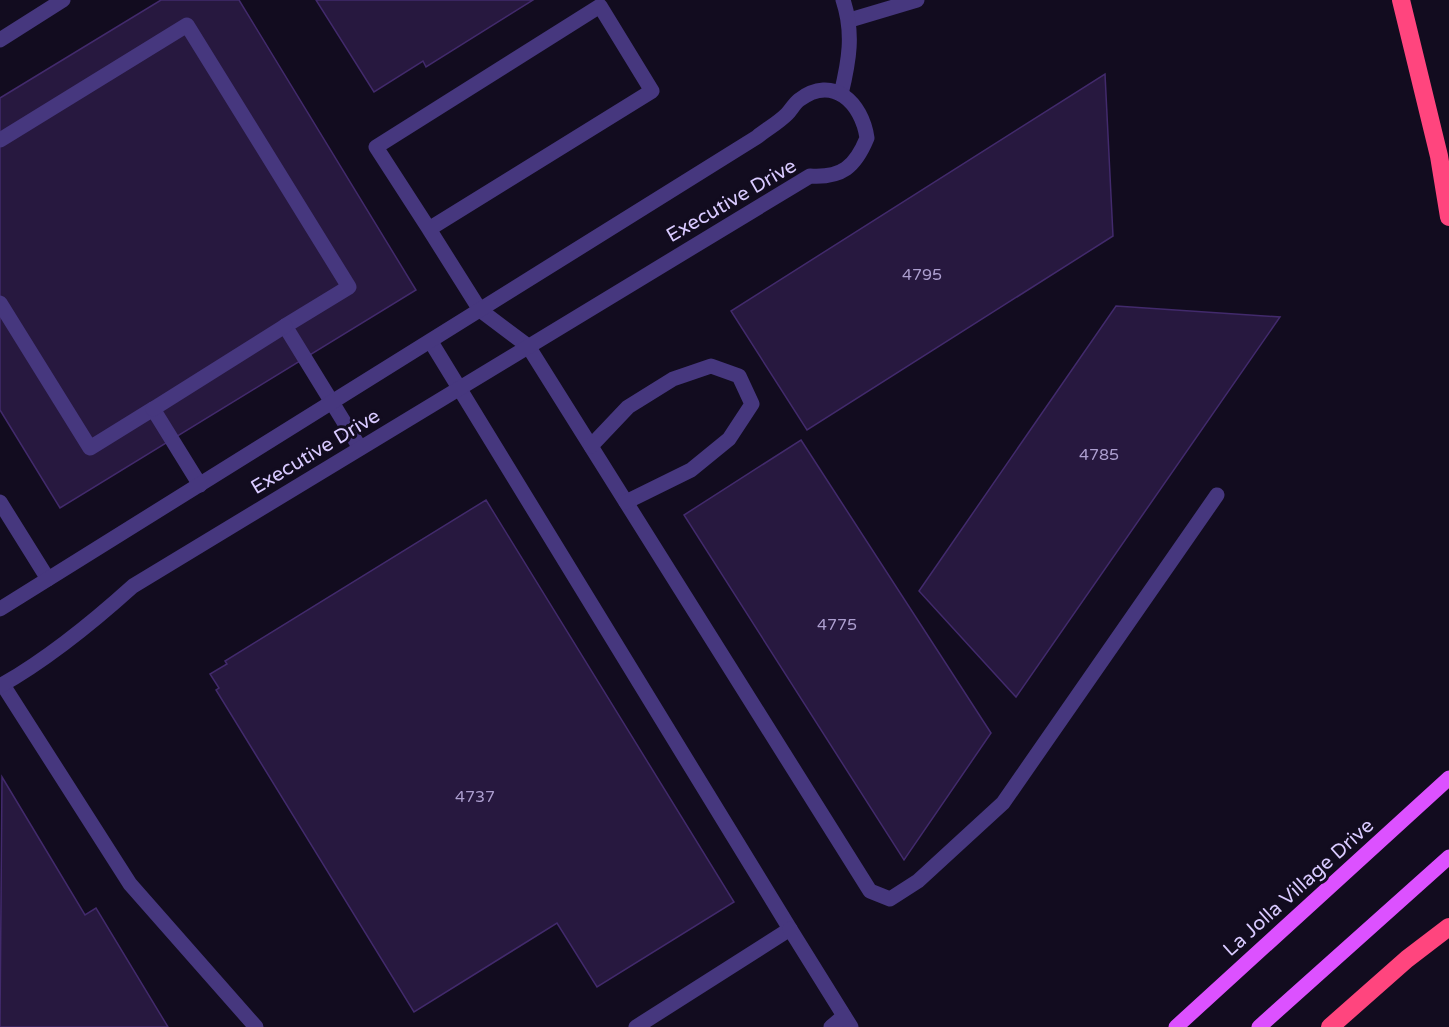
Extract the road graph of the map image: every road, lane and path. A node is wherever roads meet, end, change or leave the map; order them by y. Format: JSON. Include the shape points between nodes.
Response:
{"nodes":[{"id":1,"x":63,"y":0,"type":"edge"},
{"id":2,"x":843,"y":0,"type":"edge"},
{"id":3,"x":917,"y":0,"type":"edge"},
{"id":4,"x":1401,"y":0,"type":"edge"},
{"id":5,"x":850,"y":20,"type":"junction"},
{"id":6,"x":0,"y":40,"type":"edge"},
{"id":7,"x":842,"y":94,"type":"junction"},
{"id":8,"x":0,"y":140,"type":"edge"},
{"id":9,"x":1449,"y":217,"type":"edge"},
{"id":10,"x":429,"y":229,"type":"junction"},
{"id":11,"x":0,"y":303,"type":"edge"},
{"id":12,"x":480,"y":310,"type":"junction"},
{"id":13,"x":285,"y":326,"type":"junction"},
{"id":14,"x":431,"y":342,"type":"junction"},
{"id":15,"x":528,"y":346,"type":"junction"},
{"id":16,"x":460,"y":388,"type":"junction"},
{"id":17,"x":332,"y":403,"type":"junction"},
{"id":18,"x":153,"y":409,"type":"junction"},
{"id":19,"x":591,"y":446,"type":"junction"},
{"id":20,"x":360,"y":448,"type":"junction"},
{"id":21,"x":200,"y":485,"type":"junction"},
{"id":22,"x":1217,"y":495,"type":"dead end"},
{"id":23,"x":0,"y":502,"type":"edge"},
{"id":24,"x":626,"y":502,"type":"junction"},
{"id":25,"x":48,"y":579,"type":"junction"},
{"id":26,"x":0,"y":609,"type":"edge"},
{"id":27,"x":2,"y":685,"type":"edge"},
{"id":28,"x":1449,"y":778,"type":"edge"},
{"id":29,"x":1449,"y":857,"type":"edge"},
{"id":30,"x":1449,"y":927,"type":"edge"},
{"id":31,"x":790,"y":929,"type":"junction"},
{"id":32,"x":848,"y":1022,"type":"edge"},
{"id":33,"x":256,"y":1027,"type":"edge"},
{"id":34,"x":636,"y":1027,"type":"edge"},
{"id":35,"x":831,"y":1027,"type":"edge"},
{"id":36,"x":1176,"y":1027,"type":"edge"},
{"id":37,"x":1259,"y":1027,"type":"edge"},
{"id":38,"x":1330,"y":1027,"type":"edge"}],
"edges":[{"from":1,"to":6,"type":"street"},
{"from":2,"to":5,"type":"street"},
{"from":3,"to":5,"type":"street"},
{"from":4,"to":9,"type":"highway","via":[[1439,156]]},
{"from":5,"to":7,"type":"street","via":[[850,58]]},
{"from":7,"to":12,"type":"street","name":"Executive Drive","via":[[825,90],[797,101],[786,115],[757,137]]},
{"from":7,"to":15,"type":"street","name":"Executive Drive","via":[[852,101],[867,138],[853,163],[829,177],[810,176]]},
{"from":8,"to":13,"type":"street","via":[[187,25],[349,287]]},
{"from":10,"to":10,"type":"street","via":[[652,91],[600,6],[376,147]]},
{"from":10,"to":12,"type":"street"},
{"from":11,"to":18,"type":"street","via":[[90,448]]},
{"from":12,"to":14,"type":"street","name":"Executive Drive"},
{"from":12,"to":15,"type":"street"},
{"from":13,"to":17,"type":"street"},
{"from":13,"to":18,"type":"street"},
{"from":14,"to":16,"type":"street"},
{"from":14,"to":17,"type":"street","name":"Executive Drive"},
{"from":15,"to":16,"type":"street","name":"Executive Drive"},
{"from":15,"to":19,"type":"street"},
{"from":16,"to":20,"type":"street","name":"Executive Drive"},
{"from":16,"to":31,"type":"street"},
{"from":17,"to":20,"type":"street"},
{"from":17,"to":21,"type":"street","name":"Executive Drive"},
{"from":18,"to":21,"type":"street"},
{"from":19,"to":24,"type":"street"},
{"from":19,"to":24,"type":"street","via":[[628,407],[673,379],[711,366],[739,376],[752,404],[729,439],[691,470]]},
{"from":20,"to":27,"type":"street","name":"Executive Drive","via":[[133,586],[96,619]]},
{"from":21,"to":25,"type":"street","name":"Executive Drive"},
{"from":22,"to":24,"type":"street","via":[[1003,803],[918,881],[890,899],[870,891]]},
{"from":23,"to":25,"type":"street"},
{"from":25,"to":26,"type":"street","name":"Executive Drive"},
{"from":27,"to":33,"type":"street","via":[[130,884]]},
{"from":28,"to":36,"type":"main road","name":"La Jolla Village Drive"},
{"from":29,"to":37,"type":"main road"},
{"from":30,"to":38,"type":"highway"},
{"from":31,"to":32,"type":"street"},
{"from":31,"to":34,"type":"street"},
{"from":32,"to":35,"type":"street"}]}
